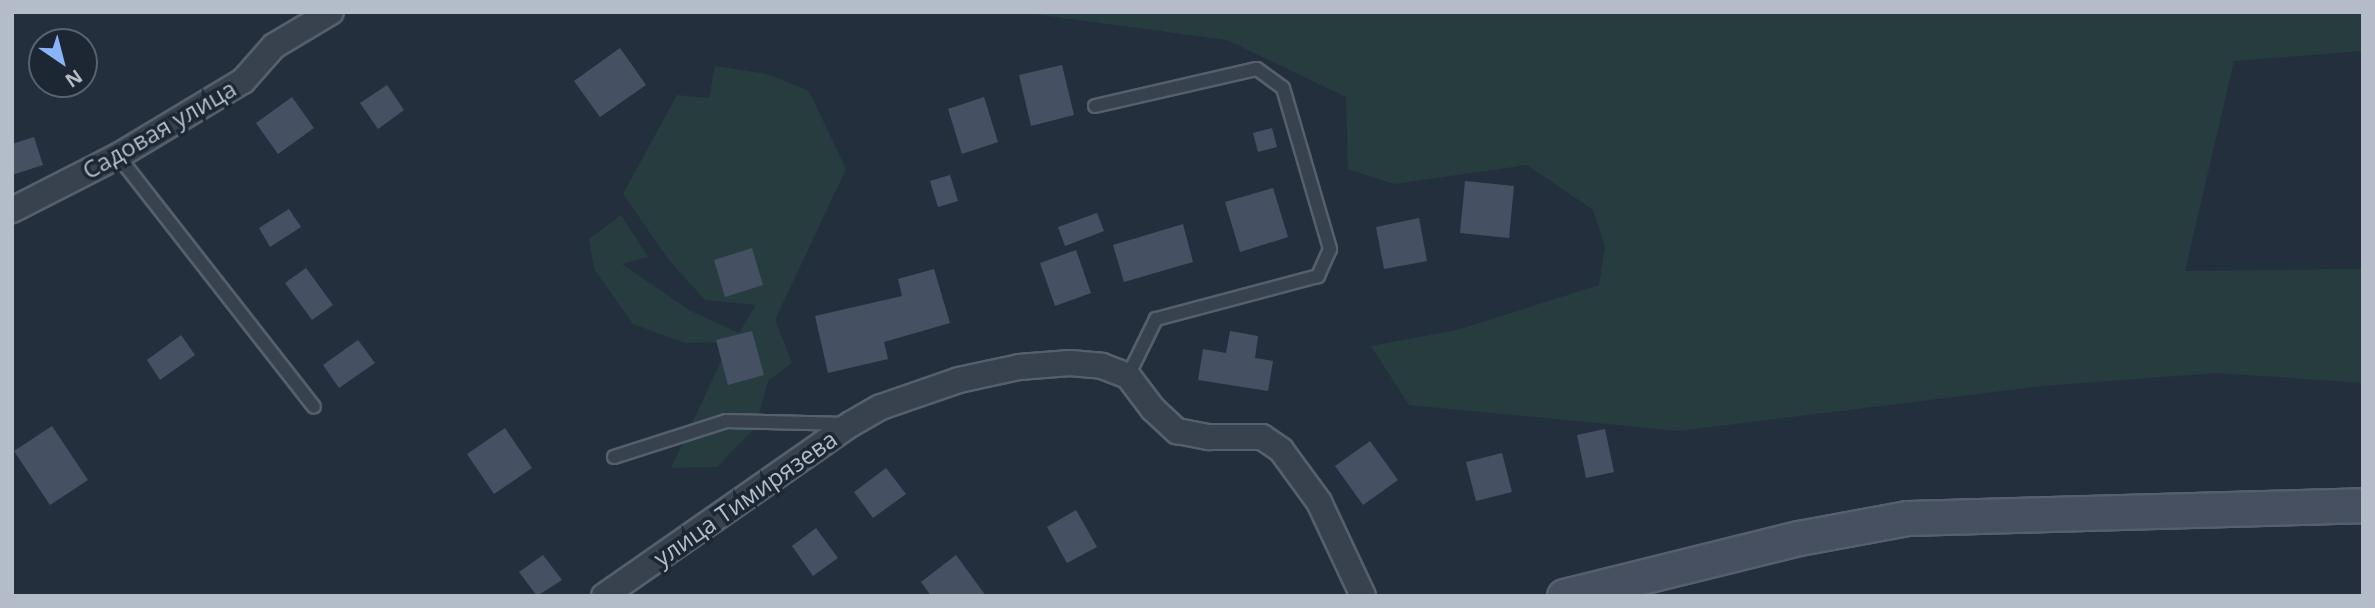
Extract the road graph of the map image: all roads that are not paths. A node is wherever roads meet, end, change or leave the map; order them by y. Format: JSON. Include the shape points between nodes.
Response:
{"nodes":[{"id":1,"x":331,"y":12,"type":"edge"},
{"id":2,"x":1095,"y":106,"type":"dead end"},
{"id":3,"x":118,"y":156,"type":"junction"},
{"id":4,"x":12,"y":210,"type":"edge"},
{"id":5,"x":1128,"y":376,"type":"junction"},
{"id":6,"x":314,"y":407,"type":"dead end"},
{"id":7,"x":851,"y":424,"type":"junction"},
{"id":8,"x":614,"y":457,"type":"dead end"},
{"id":9,"x":2363,"y":505,"type":"edge"},
{"id":10,"x":604,"y":596,"type":"edge"},
{"id":11,"x":1363,"y":596,"type":"edge"},
{"id":12,"x":1564,"y":596,"type":"edge"}],
"edges":[{"from":1,"to":3,"type":"street","name":"Садовая улица","via":[[274,46],[243,81]]},
{"from":2,"to":5,"type":"lane","via":[[1257,69],[1283,88],[1330,248],[1318,276],[1156,319]]},
{"from":3,"to":4,"type":"street","name":"Садовая улица"},
{"from":3,"to":6,"type":"lane"},
{"from":5,"to":7,"type":"street","name":"улица Тимирязева","via":[[1102,366],[1070,363],[1019,367],[959,380],[881,407]]},
{"from":5,"to":11,"type":"street","via":[[1177,431],[1209,437],[1262,437],[1281,450],[1319,502]]},
{"from":7,"to":8,"type":"lane","via":[[726,421]]},
{"from":7,"to":10,"type":"street","name":"улица Тимирязева"},
{"from":9,"to":12,"type":"main road","via":[[1907,518],[1798,538]]}]}
